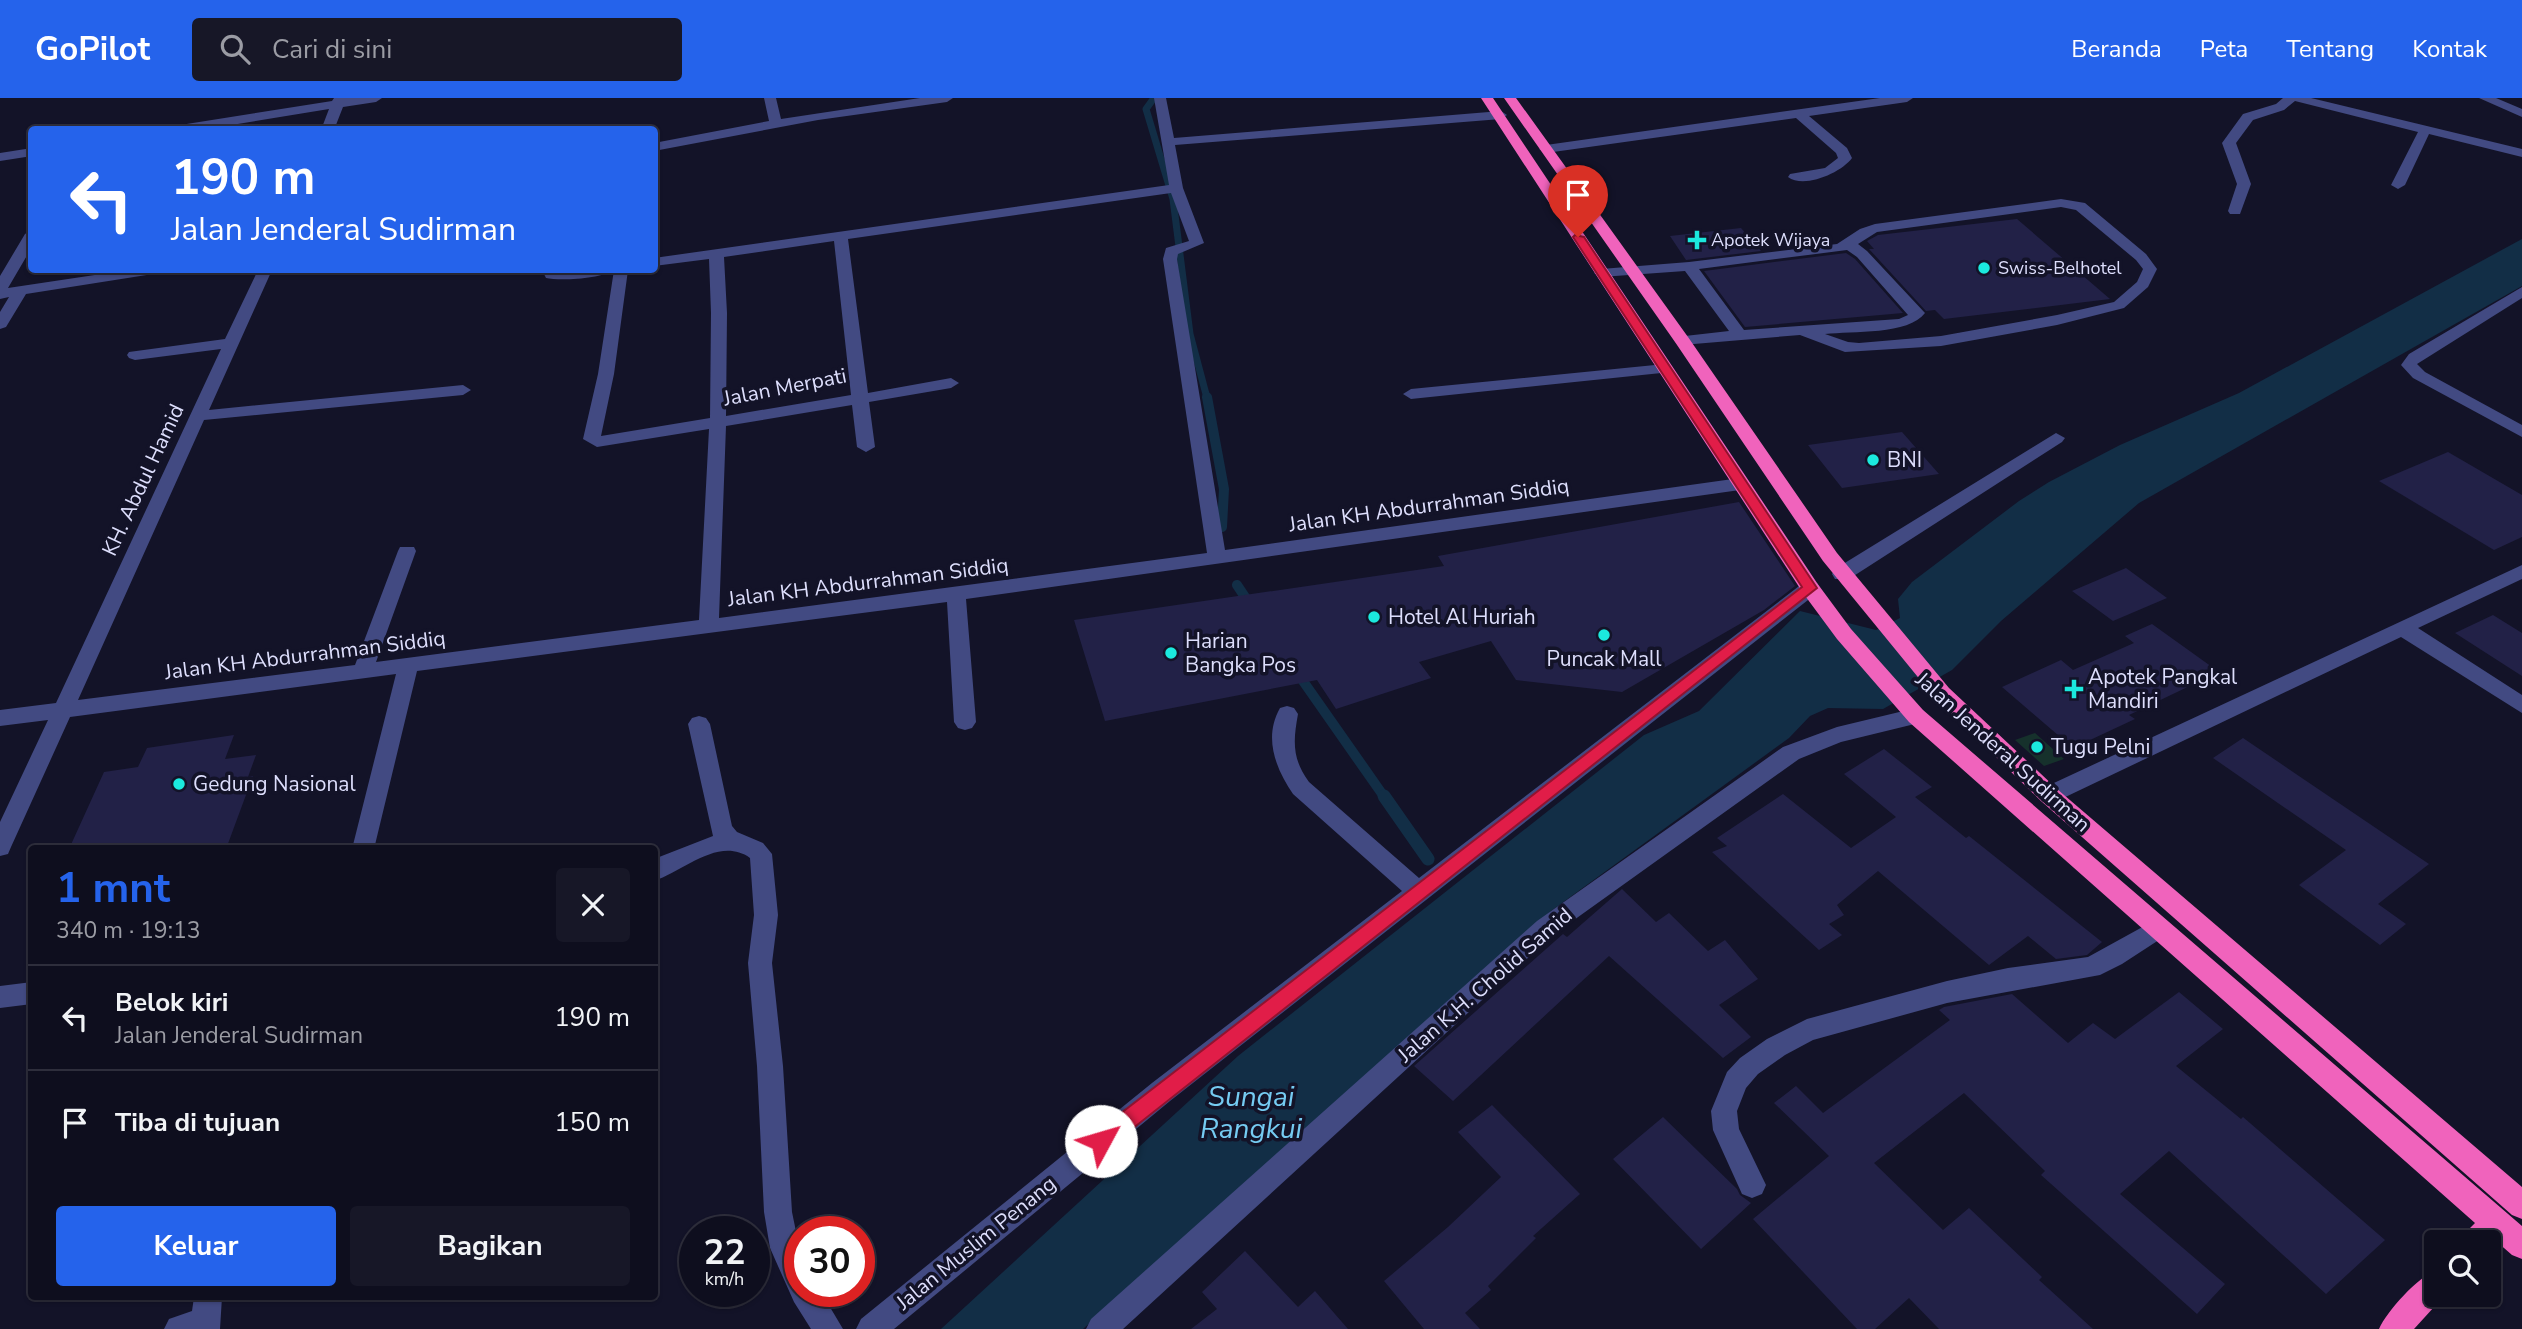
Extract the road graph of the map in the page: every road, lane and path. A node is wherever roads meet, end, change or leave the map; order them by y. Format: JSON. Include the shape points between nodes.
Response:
{"nodes":[{"id":1,"x":376,"y":98,"type":"edge"},
{"id":2,"x":770,"y":98,"type":"edge"},
{"id":3,"x":947,"y":98,"type":"edge"},
{"id":4,"x":1160,"y":98,"type":"edge"},
{"id":5,"x":1488,"y":98,"type":"edge"},
{"id":6,"x":1510,"y":98,"type":"edge"},
{"id":7,"x":1907,"y":98,"type":"edge"},
{"id":8,"x":2291,"y":98,"type":"edge"},
{"id":9,"x":2297,"y":98,"type":"edge"},
{"id":10,"x":2485,"y":98,"type":"edge"},
{"id":11,"x":339,"y":101,"type":"edge"},
{"id":12,"x":2522,"y":113,"type":"edge"},
{"id":13,"x":1799,"y":114,"type":"junction"},
{"id":14,"x":1501,"y":116,"type":"junction"},
{"id":15,"x":776,"y":123,"type":"junction"},
{"id":16,"x":197,"y":126,"type":"edge"},
{"id":17,"x":329,"y":126,"type":"edge"},
{"id":18,"x":2425,"y":130,"type":"junction"},
{"id":19,"x":1169,"y":142,"type":"junction"},
{"id":20,"x":658,"y":146,"type":"edge"},
{"id":21,"x":1546,"y":149,"type":"junction"},
{"id":22,"x":28,"y":153,"type":"edge"},
{"id":23,"x":2522,"y":153,"type":"edge"},
{"id":24,"x":0,"y":157,"type":"edge"},
{"id":25,"x":1795,"y":177,"type":"dead end"},
{"id":26,"x":2398,"y":185,"type":"dead end"},
{"id":27,"x":1174,"y":188,"type":"junction"},
{"id":28,"x":2235,"y":211,"type":"dead end"},
{"id":29,"x":840,"y":234,"type":"junction"},
{"id":30,"x":28,"y":241,"type":"edge"},
{"id":31,"x":1849,"y":245,"type":"junction"},
{"id":32,"x":716,"y":253,"type":"junction"},
{"id":33,"x":658,"y":261,"type":"edge"},
{"id":34,"x":1689,"y":266,"type":"junction"},
{"id":35,"x":1633,"y":270,"type":"junction"},
{"id":36,"x":133,"y":273,"type":"edge"},
{"id":37,"x":266,"y":273,"type":"edge"},
{"id":38,"x":550,"y":273,"type":"edge"},
{"id":39,"x":581,"y":273,"type":"edge"},
{"id":40,"x":621,"y":273,"type":"edge"},
{"id":41,"x":1601,"y":273,"type":"junction"},
{"id":42,"x":21,"y":290,"type":"junction"},
{"id":43,"x":0,"y":291,"type":"edge"},
{"id":44,"x":2522,"y":292,"type":"edge"},
{"id":45,"x":0,"y":324,"type":"edge"},
{"id":46,"x":1802,"y":330,"type":"junction"},
{"id":47,"x":1740,"y":335,"type":"junction"},
{"id":48,"x":1682,"y":340,"type":"junction"},
{"id":49,"x":231,"y":343,"type":"junction"},
{"id":50,"x":135,"y":355,"type":"dead end"},
{"id":51,"x":1665,"y":369,"type":"junction"},
{"id":52,"x":951,"y":383,"type":"dead end"},
{"id":53,"x":463,"y":390,"type":"dead end"},
{"id":54,"x":1411,"y":394,"type":"dead end"},
{"id":55,"x":860,"y":399,"type":"junction"},
{"id":56,"x":197,"y":416,"type":"junction"},
{"id":57,"x":718,"y":422,"type":"junction"},
{"id":58,"x":2522,"y":432,"type":"edge"},
{"id":59,"x":2056,"y":438,"type":"dead end"},
{"id":60,"x":866,"y":447,"type":"dead end"},
{"id":61,"x":1740,"y":484,"type":"junction"},
{"id":62,"x":407,"y":551,"type":"dead end"},
{"id":63,"x":1217,"y":558,"type":"junction"},
{"id":64,"x":2522,"y":565,"type":"edge"},
{"id":65,"x":2522,"y":571,"type":"edge"},
{"id":66,"x":1842,"y":574,"type":"junction"},
{"id":67,"x":1810,"y":588,"type":"junction"},
{"id":68,"x":956,"y":594,"type":"junction"},
{"id":69,"x":709,"y":625,"type":"junction"},
{"id":70,"x":2401,"y":627,"type":"junction"},
{"id":71,"x":408,"y":665,"type":"junction"},
{"id":72,"x":363,"y":670,"type":"junction"},
{"id":73,"x":2522,"y":705,"type":"edge"},
{"id":74,"x":61,"y":710,"type":"junction"},
{"id":75,"x":1912,"y":712,"type":"junction"},
{"id":76,"x":1287,"y":714,"type":"dead end"},
{"id":77,"x":0,"y":718,"type":"edge"},
{"id":78,"x":965,"y":722,"type":"dead end"},
{"id":79,"x":699,"y":724,"type":"dead end"},
{"id":80,"x":2049,"y":795,"type":"junction"},
{"id":81,"x":731,"y":841,"type":"junction"},
{"id":82,"x":364,"y":845,"type":"edge"},
{"id":83,"x":0,"y":847,"type":"edge"},
{"id":84,"x":658,"y":869,"type":"edge"},
{"id":85,"x":1420,"y":893,"type":"junction"},
{"id":86,"x":2157,"y":929,"type":"junction"},
{"id":87,"x":28,"y":994,"type":"edge"},
{"id":88,"x":0,"y":997,"type":"edge"},
{"id":89,"x":1752,"y":1185,"type":"dead end"},
{"id":90,"x":2521,"y":1202,"type":"edge"},
{"id":91,"x":2495,"y":1222,"type":"junction"},
{"id":92,"x":2487,"y":1230,"type":"edge"},
{"id":93,"x":2522,"y":1245,"type":"edge"},
{"id":94,"x":784,"y":1248,"type":"edge"},
{"id":95,"x":2424,"y":1297,"type":"edge"},
{"id":96,"x":814,"y":1307,"type":"edge"},
{"id":97,"x":828,"y":1329,"type":"edge"},
{"id":98,"x":871,"y":1329,"type":"edge"},
{"id":99,"x":1101,"y":1329,"type":"edge"},
{"id":100,"x":2394,"y":1329,"type":"edge"}],
"edges":[{"from":1,"to":11,"type":"street"},
{"from":2,"to":15,"type":"street"},
{"from":3,"to":15,"type":"street"},
{"from":4,"to":19,"type":"street"},
{"from":5,"to":14,"type":"highway","name":"Jalan Jenderal Sudirman"},
{"from":6,"to":21,"type":"highway","name":"Jalan Jenderal Sudirman"},
{"from":7,"to":13,"type":"street"},
{"from":8,"to":28,"type":"street","via":[[2280,107],[2248,117],[2229,144],[2244,184]]},
{"from":9,"to":18,"type":"street"},
{"from":10,"to":12,"type":"street"},
{"from":11,"to":16,"type":"street"},
{"from":11,"to":17,"type":"street"},
{"from":13,"to":21,"type":"street"},
{"from":13,"to":25,"type":"street","via":[[1845,158],[1833,169]]},
{"from":14,"to":19,"type":"street"},
{"from":14,"to":41,"type":"highway","name":"Jalan Jenderal Sudirman"},
{"from":15,"to":20,"type":"street"},
{"from":18,"to":23,"type":"street"},
{"from":18,"to":26,"type":"street"},
{"from":19,"to":27,"type":"street"},
{"from":21,"to":35,"type":"highway","name":"Jalan Jenderal Sudirman"},
{"from":22,"to":24,"type":"street"},
{"from":27,"to":29,"type":"street"},
{"from":27,"to":63,"type":"street","via":[[1196,239],[1192,247],[1173,250],[1170,258]]},
{"from":29,"to":32,"type":"street"},
{"from":29,"to":55,"type":"street","name":"Jalan Merpati"},
{"from":30,"to":43,"type":"street"},
{"from":31,"to":34,"type":"street"},
{"from":31,"to":46,"type":"street","via":[[1917,313],[1902,323]]},
{"from":31,"to":46,"type":"street","via":[[1864,231],[2072,203],[2150,269],[2143,284],[2119,305],[2044,323],[1941,341],[1858,348]]},
{"from":32,"to":33,"type":"street"},
{"from":32,"to":57,"type":"street"},
{"from":34,"to":35,"type":"street"},
{"from":34,"to":47,"type":"street"},
{"from":35,"to":41,"type":"street"},
{"from":35,"to":48,"type":"highway","name":"Jalan Jenderal Sudirman"},
{"from":36,"to":42,"type":"street"},
{"from":37,"to":49,"type":"street","name":"KH. Abdul Hamid"},
{"from":38,"to":39,"type":"street"},
{"from":40,"to":57,"type":"street","via":[[592,439],[605,442]]},
{"from":41,"to":51,"type":"highway","name":"Jalan Jenderal Sudirman"},
{"from":42,"to":43,"type":"street"},
{"from":42,"to":45,"type":"street"},
{"from":44,"to":58,"type":"street","via":[[2409,365],[2419,375]]},
{"from":46,"to":47,"type":"street"},
{"from":47,"to":48,"type":"street"},
{"from":48,"to":66,"type":"highway","name":"Jalan Jenderal Sudirman"},
{"from":49,"to":50,"type":"street"},
{"from":49,"to":56,"type":"street","name":"KH. Abdul Hamid"},
{"from":51,"to":54,"type":"street"},
{"from":51,"to":61,"type":"highway","name":"Jalan Jenderal Sudirman"},
{"from":52,"to":55,"type":"street"},
{"from":53,"to":56,"type":"street"},
{"from":55,"to":57,"type":"street","name":"Jalan Merpati"},
{"from":55,"to":60,"type":"street"},
{"from":56,"to":74,"type":"street","name":"KH. Abdul Hamid"},
{"from":57,"to":69,"type":"street","name":"Jalan Merpati"},
{"from":59,"to":66,"type":"street"},
{"from":61,"to":63,"type":"street","name":"Jalan KH Abdurrahman Siddiq"},
{"from":61,"to":67,"type":"highway","name":"Jalan Jenderal Sudirman"},
{"from":62,"to":72,"type":"street"},
{"from":63,"to":68,"type":"street","name":"Jalan KH Abdurrahman Siddiq"},
{"from":64,"to":70,"type":"street","via":[[2406,620]]},
{"from":65,"to":70,"type":"street"},
{"from":66,"to":80,"type":"highway","name":"Jalan Jenderal Sudirman","via":[[1942,693]]},
{"from":67,"to":75,"type":"highway","name":"Jalan Jenderal Sudirman"},
{"from":67,"to":85,"type":"street","name":"Jalan Muslim Penang"},
{"from":68,"to":69,"type":"street","name":"Jalan KH Abdurrahman Siddiq"},
{"from":68,"to":78,"type":"street"},
{"from":69,"to":71,"type":"street","name":"Jalan KH Abdurrahman Siddiq"},
{"from":70,"to":73,"type":"street"},
{"from":70,"to":80,"type":"street"},
{"from":71,"to":72,"type":"street","name":"Jalan KH Abdurrahman Siddiq"},
{"from":71,"to":82,"type":"street"},
{"from":72,"to":74,"type":"street","name":"Jalan KH Abdurrahman Siddiq"},
{"from":74,"to":77,"type":"street","name":"Jalan KH Abdurrahman Siddiq"},
{"from":74,"to":83,"type":"street","name":"KH. Abdul Hamid"},
{"from":75,"to":86,"type":"highway","name":"Jalan Jenderal Sudirman"},
{"from":75,"to":99,"type":"street","name":"Jalan K.H. Cholid Samid","via":[[1818,740],[1791,753],[1545,928]]},
{"from":76,"to":85,"type":"street","via":[[1281,753],[1295,780]]},
{"from":79,"to":81,"type":"street","via":[[722,829]]},
{"from":80,"to":90,"type":"highway","name":"Jalan Jenderal Sudirman"},
{"from":81,"to":84,"type":"street"},
{"from":81,"to":94,"type":"street","via":[[761,854],[766,915],[760,964]]},
{"from":85,"to":98,"type":"street","name":"Jalan Muslim Penang","via":[[1161,1092]]},
{"from":86,"to":89,"type":"street","via":[[2091,967],[1947,992],[1807,1030],[1776,1047],[1736,1081],[1724,1111],[1726,1130]]},
{"from":86,"to":91,"type":"highway","name":"Jalan Jenderal Sudirman"},
{"from":87,"to":88,"type":"street"},
{"from":91,"to":92,"type":"highway"},
{"from":91,"to":93,"type":"highway","name":"Jalan Jenderal Sudirman"},
{"from":95,"to":100,"type":"highway"},
{"from":96,"to":97,"type":"street"}]}
